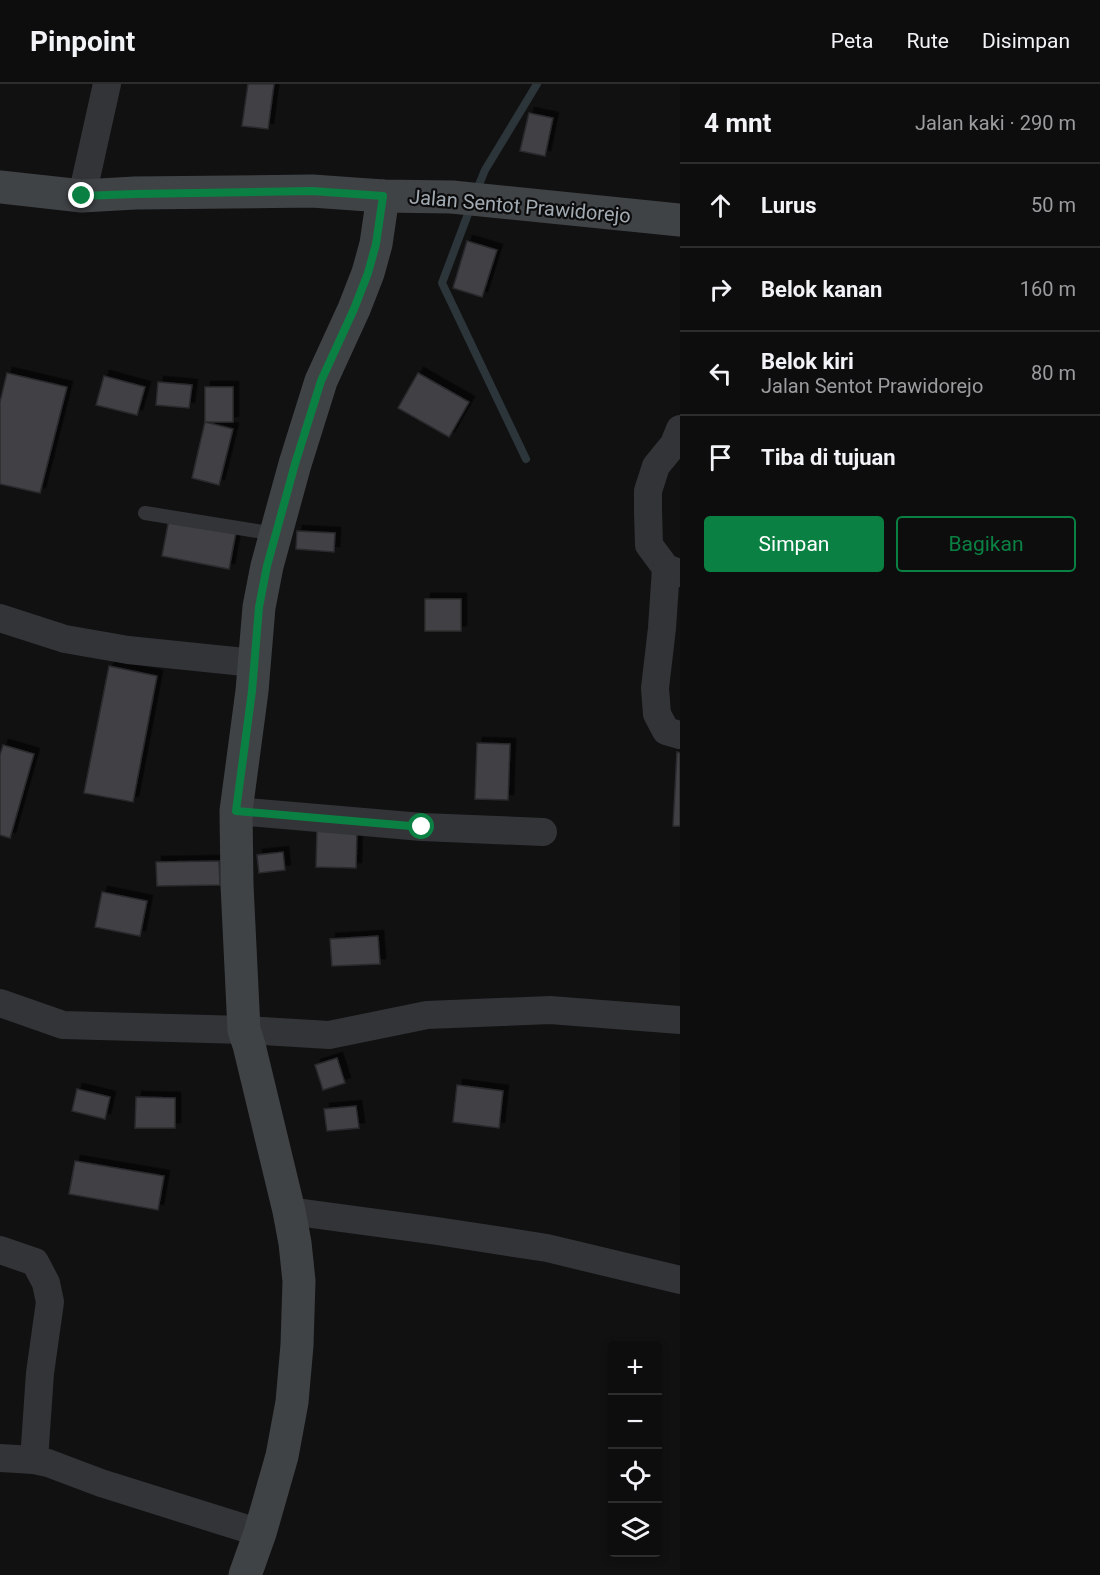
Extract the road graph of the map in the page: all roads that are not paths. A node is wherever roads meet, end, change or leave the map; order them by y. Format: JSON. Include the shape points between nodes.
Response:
{"nodes":[{"id":1,"x":107,"y":84,"type":"edge"},
{"id":2,"x":0,"y":187,"type":"edge"},
{"id":3,"x":82,"y":196,"type":"junction"},
{"id":4,"x":383,"y":196,"type":"junction"},
{"id":5,"x":680,"y":220,"type":"edge"},
{"id":6,"x":680,"y":429,"type":"edge"},
{"id":7,"x":145,"y":513,"type":"dead end"},
{"id":8,"x":276,"y":534,"type":"junction"},
{"id":9,"x":673,"y":571,"type":"edge"},
{"id":10,"x":0,"y":618,"type":"edge"},
{"id":11,"x":254,"y":663,"type":"junction"},
{"id":12,"x":680,"y":735,"type":"edge"},
{"id":13,"x":236,"y":811,"type":"junction"},
{"id":14,"x":543,"y":832,"type":"dead end"},
{"id":15,"x":0,"y":1004,"type":"edge"},
{"id":16,"x":680,"y":1020,"type":"edge"},
{"id":17,"x":244,"y":1030,"type":"junction"},
{"id":18,"x":289,"y":1211,"type":"junction"},
{"id":19,"x":0,"y":1250,"type":"edge"},
{"id":20,"x":680,"y":1280,"type":"edge"},
{"id":21,"x":0,"y":1458,"type":"edge"},
{"id":22,"x":34,"y":1461,"type":"junction"},
{"id":23,"x":260,"y":1533,"type":"junction"},
{"id":24,"x":245,"y":1575,"type":"edge"}],
"edges":[{"from":1,"to":3,"type":"street"},
{"from":2,"to":3,"type":"street","name":"Jalan Sentot Prawidorejo"},
{"from":3,"to":4,"type":"street","name":"Jalan Sentot Prawidorejo","via":[[312,191]]},
{"from":4,"to":5,"type":"street","name":"Jalan Sentot Prawidorejo","via":[[452,197]]},
{"from":4,"to":8,"type":"street","via":[[368,273],[321,381]]},
{"from":6,"to":9,"type":"street","via":[[674,444],[656,466],[648,491],[650,545]]},
{"from":7,"to":8,"type":"lane"},
{"from":8,"to":11,"type":"street","via":[[259,607]]},
{"from":9,"to":12,"type":"street","via":[[662,628],[657,714],[666,731]]},
{"from":10,"to":11,"type":"street","via":[[65,639]]},
{"from":11,"to":13,"type":"street"},
{"from":13,"to":14,"type":"street","via":[[422,827]]},
{"from":13,"to":17,"type":"street"},
{"from":15,"to":17,"type":"street","via":[[63,1026]]},
{"from":16,"to":17,"type":"street","via":[[550,1010],[427,1015],[329,1035]]},
{"from":17,"to":18,"type":"street"},
{"from":18,"to":20,"type":"street","via":[[547,1248]]},
{"from":18,"to":23,"type":"street","via":[[299,1281],[292,1402],[282,1456]]},
{"from":19,"to":22,"type":"street","via":[[35,1262],[50,1302]]},
{"from":21,"to":22,"type":"street"},
{"from":22,"to":23,"type":"street"},
{"from":23,"to":24,"type":"street"}]}
